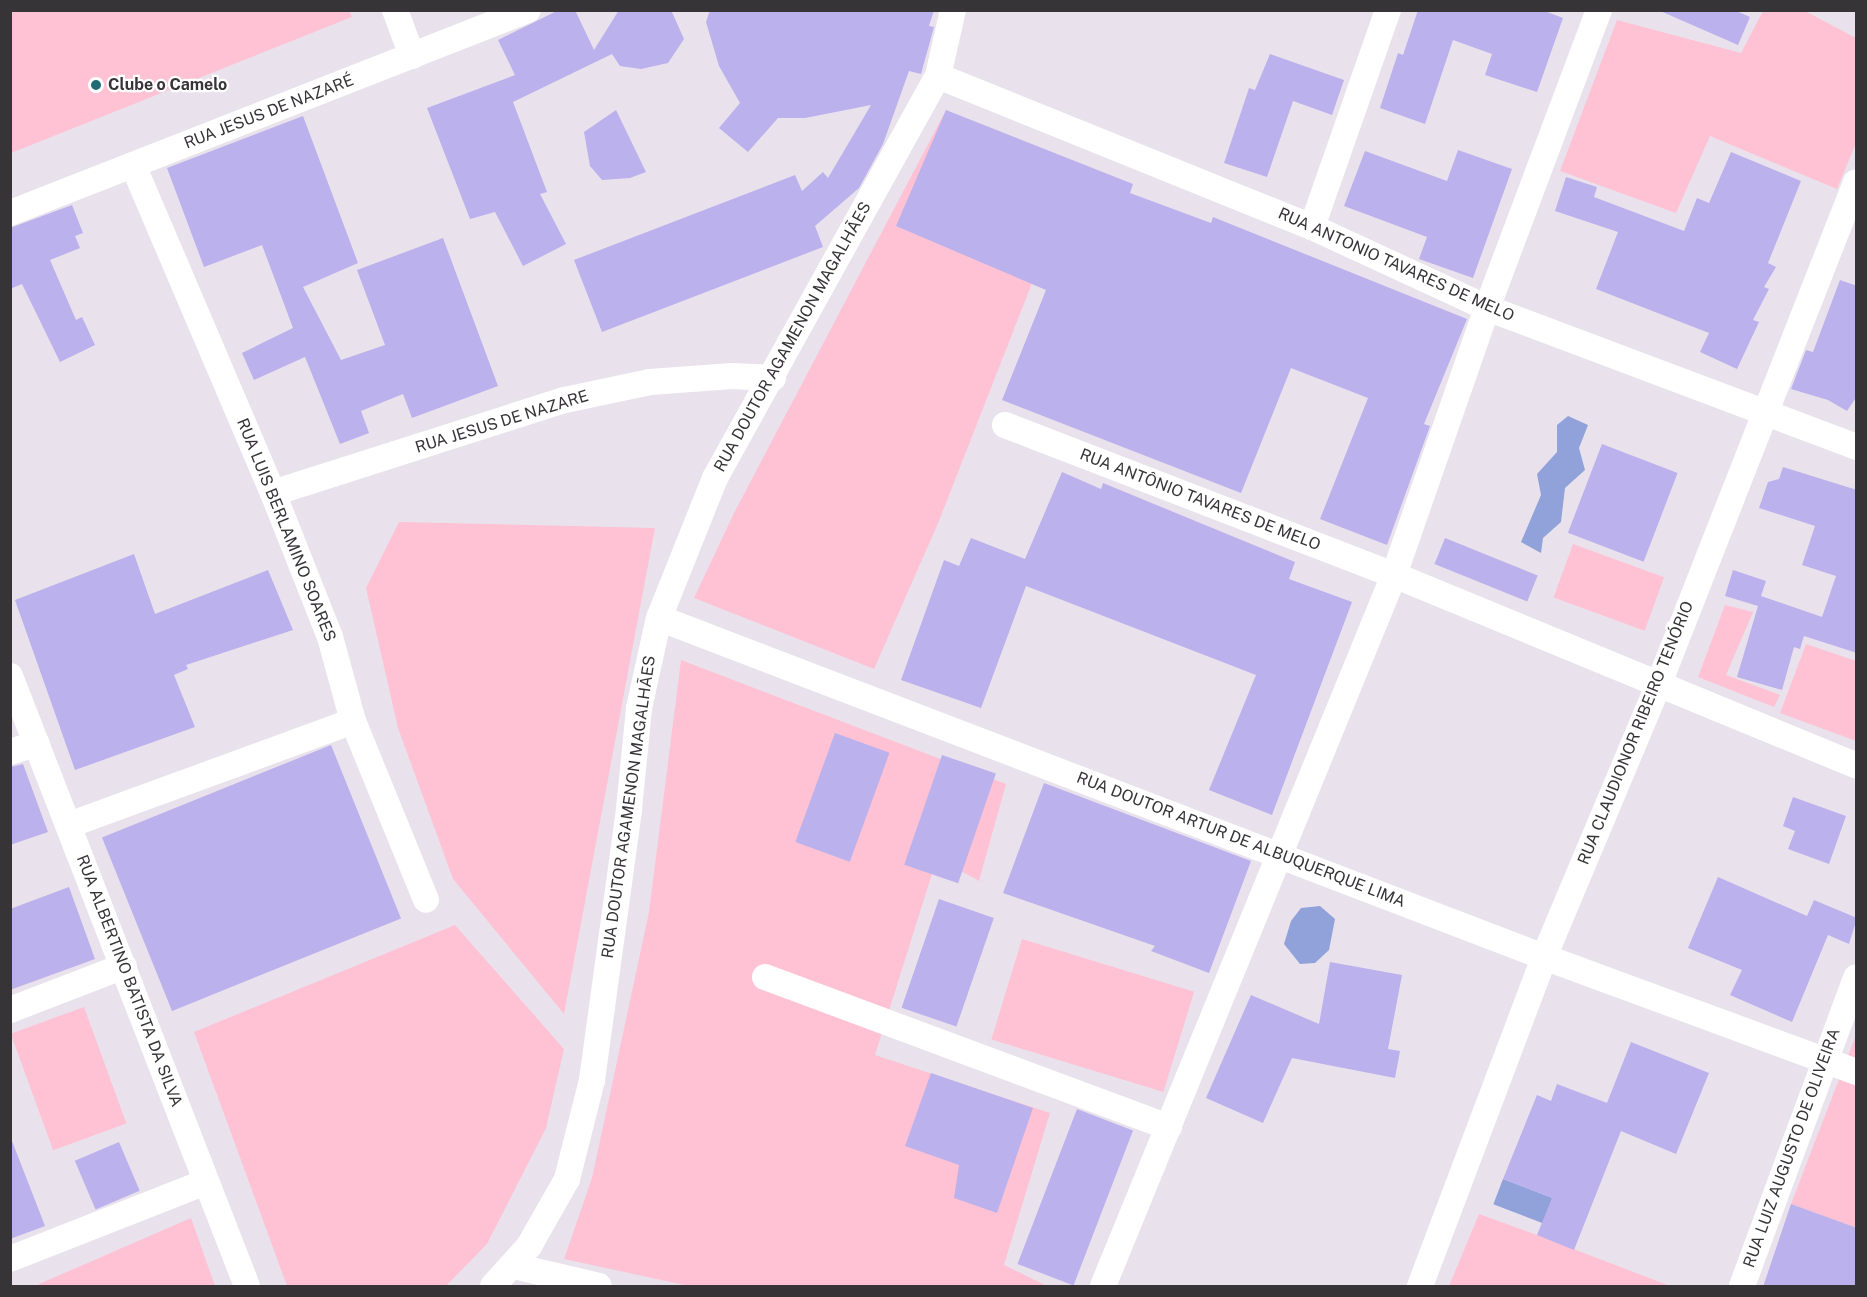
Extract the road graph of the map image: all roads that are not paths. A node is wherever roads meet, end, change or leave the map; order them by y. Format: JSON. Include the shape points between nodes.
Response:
{"nodes":[{"id":1,"x":394,"y":10,"type":"edge"},
{"id":2,"x":528,"y":10,"type":"edge"},
{"id":3,"x":953,"y":10,"type":"edge"},
{"id":4,"x":1388,"y":10,"type":"edge"},
{"id":5,"x":1599,"y":10,"type":"edge"},
{"id":6,"x":412,"y":56,"type":"junction"},
{"id":7,"x":938,"y":76,"type":"junction"},
{"id":8,"x":133,"y":165,"type":"junction"},
{"id":9,"x":1857,"y":182,"type":"edge"},
{"id":10,"x":10,"y":213,"type":"edge"},
{"id":11,"x":1312,"y":226,"type":"junction"},
{"id":12,"x":1487,"y":308,"type":"junction"},
{"id":13,"x":773,"y":378,"type":"junction"},
{"id":14,"x":1764,"y":412,"type":"junction"},
{"id":15,"x":1005,"y":425,"type":"dead end"},
{"id":16,"x":1857,"y":447,"type":"edge"},
{"id":17,"x":273,"y":494,"type":"junction"},
{"id":18,"x":1394,"y":575,"type":"junction"},
{"id":19,"x":659,"y":618,"type":"junction"},
{"id":20,"x":10,"y":676,"type":"edge"},
{"id":21,"x":1658,"y":686,"type":"junction"},
{"id":22,"x":353,"y":721,"type":"junction"},
{"id":23,"x":36,"y":742,"type":"junction"},
{"id":24,"x":10,"y":752,"type":"edge"},
{"id":25,"x":1857,"y":765,"type":"edge"},
{"id":26,"x":69,"y":825,"type":"junction"},
{"id":27,"x":1277,"y":854,"type":"junction"},
{"id":28,"x":426,"y":900,"type":"dead end"},
{"id":29,"x":1544,"y":957,"type":"junction"},
{"id":30,"x":124,"y":966,"type":"junction"},
{"id":31,"x":765,"y":977,"type":"dead end"},
{"id":32,"x":1857,"y":977,"type":"edge"},
{"id":33,"x":10,"y":1010,"type":"edge"},
{"id":34,"x":1824,"y":1059,"type":"junction"},
{"id":35,"x":1857,"y":1072,"type":"edge"},
{"id":36,"x":1169,"y":1127,"type":"junction"},
{"id":37,"x":205,"y":1182,"type":"junction"},
{"id":38,"x":10,"y":1259,"type":"edge"},
{"id":39,"x":514,"y":1266,"type":"junction"},
{"id":40,"x":247,"y":1287,"type":"edge"},
{"id":41,"x":493,"y":1287,"type":"edge"},
{"id":42,"x":599,"y":1287,"type":"edge"},
{"id":43,"x":1103,"y":1287,"type":"edge"},
{"id":44,"x":1420,"y":1287,"type":"edge"},
{"id":45,"x":1742,"y":1287,"type":"edge"}],
"edges":[{"from":1,"to":6,"type":"street"},
{"from":2,"to":6,"type":"street","name":"RUA JESUS DE NAZARÉ"},
{"from":3,"to":7,"type":"street","name":"RUA DOUTOR AGAMENON MAGALHÃES"},
{"from":4,"to":11,"type":"street"},
{"from":5,"to":12,"type":"street"},
{"from":6,"to":8,"type":"street","name":"RUA JESUS DE NAZARÉ"},
{"from":7,"to":11,"type":"street","name":"RUA ANTONIO TAVARES DE MELO"},
{"from":7,"to":13,"type":"street","name":"RUA DOUTOR AGAMENON MAGALHÃES"},
{"from":8,"to":10,"type":"street","name":"RUA JESUS DE NAZARÉ"},
{"from":8,"to":17,"type":"street","name":"RUA LUIS BERLAMINO SOARES"},
{"from":9,"to":14,"type":"street","name":"RUA CLAUDIONOR RIBEIRO TENÓRIO"},
{"from":11,"to":12,"type":"street","name":"RUA ANTONIO TAVARES DE MELO"},
{"from":12,"to":14,"type":"street","name":"RUA ANTONIO TAVARES DE MELO"},
{"from":12,"to":18,"type":"street"},
{"from":13,"to":17,"type":"street","name":"RUA JESUS DE NAZARE","via":[[732,376],[650,382],[565,400]]},
{"from":13,"to":19,"type":"street","name":"RUA DOUTOR AGAMENON MAGALHÃES","via":[[715,477]]},
{"from":14,"to":16,"type":"street","name":"RUA ANTONIO TAVARES DE MELO"},
{"from":14,"to":21,"type":"street","name":"RUA CLAUDIONOR RIBEIRO TENÓRIO"},
{"from":15,"to":18,"type":"street","name":"RUA ANTÔNIO TAVARES DE MELO"},
{"from":17,"to":22,"type":"street","name":"RUA LUIS BERLAMINO SOARES","via":[[330,637]]},
{"from":18,"to":21,"type":"street","name":"RUA ANTÔNIO TAVARES DE MELO"},
{"from":18,"to":27,"type":"street"},
{"from":19,"to":27,"type":"street","name":"RUA DOUTOR ARTUR DE ALBUQUERQUE LIMA"},
{"from":19,"to":39,"type":"street","name":"RUA DOUTOR AGAMENON MAGALHÃES","via":[[639,708],[592,1080],[567,1179],[543,1225]]},
{"from":20,"to":23,"type":"street","name":"RUA ALBERTINO BATISTA DA SILVA"},
{"from":21,"to":25,"type":"street"},
{"from":21,"to":29,"type":"street","name":"RUA CLAUDIONOR RIBEIRO TENÓRIO"},
{"from":22,"to":26,"type":"street"},
{"from":22,"to":28,"type":"street","name":"RUA LUIS BERLAMINO SOARES"},
{"from":23,"to":24,"type":"street"},
{"from":23,"to":26,"type":"street","name":"RUA ALBERTINO BATISTA DA SILVA"},
{"from":26,"to":30,"type":"street","name":"RUA ALBERTINO BATISTA DA SILVA"},
{"from":27,"to":29,"type":"street","name":"RUA DOUTOR ARTUR DE ALBUQUERQUE LIMA"},
{"from":27,"to":36,"type":"street"},
{"from":29,"to":34,"type":"street","name":"RUA DOUTOR ARTUR DE ALBUQUERQUE LIMA"},
{"from":29,"to":44,"type":"street","name":"RUA CLAUDIONOR RIBEIRO TENÓRIO"},
{"from":30,"to":33,"type":"street"},
{"from":30,"to":37,"type":"street","name":"RUA ALBERTINO BATISTA DA SILVA"},
{"from":31,"to":36,"type":"street"},
{"from":32,"to":34,"type":"street","name":"RUA LUIZ AUGUSTO DE OLIVEIRA"},
{"from":34,"to":35,"type":"street","name":"RUA DOUTOR ARTUR DE ALBUQUERQUE LIMA"},
{"from":34,"to":45,"type":"street","name":"RUA LUIZ AUGUSTO DE OLIVEIRA"},
{"from":36,"to":43,"type":"street"},
{"from":37,"to":38,"type":"street"},
{"from":37,"to":40,"type":"street","name":"RUA ALBERTINO BATISTA DA SILVA"},
{"from":39,"to":41,"type":"street","name":"RUA DOUTOR AGAMENON MAGALHÃES"},
{"from":39,"to":42,"type":"street"}]}
